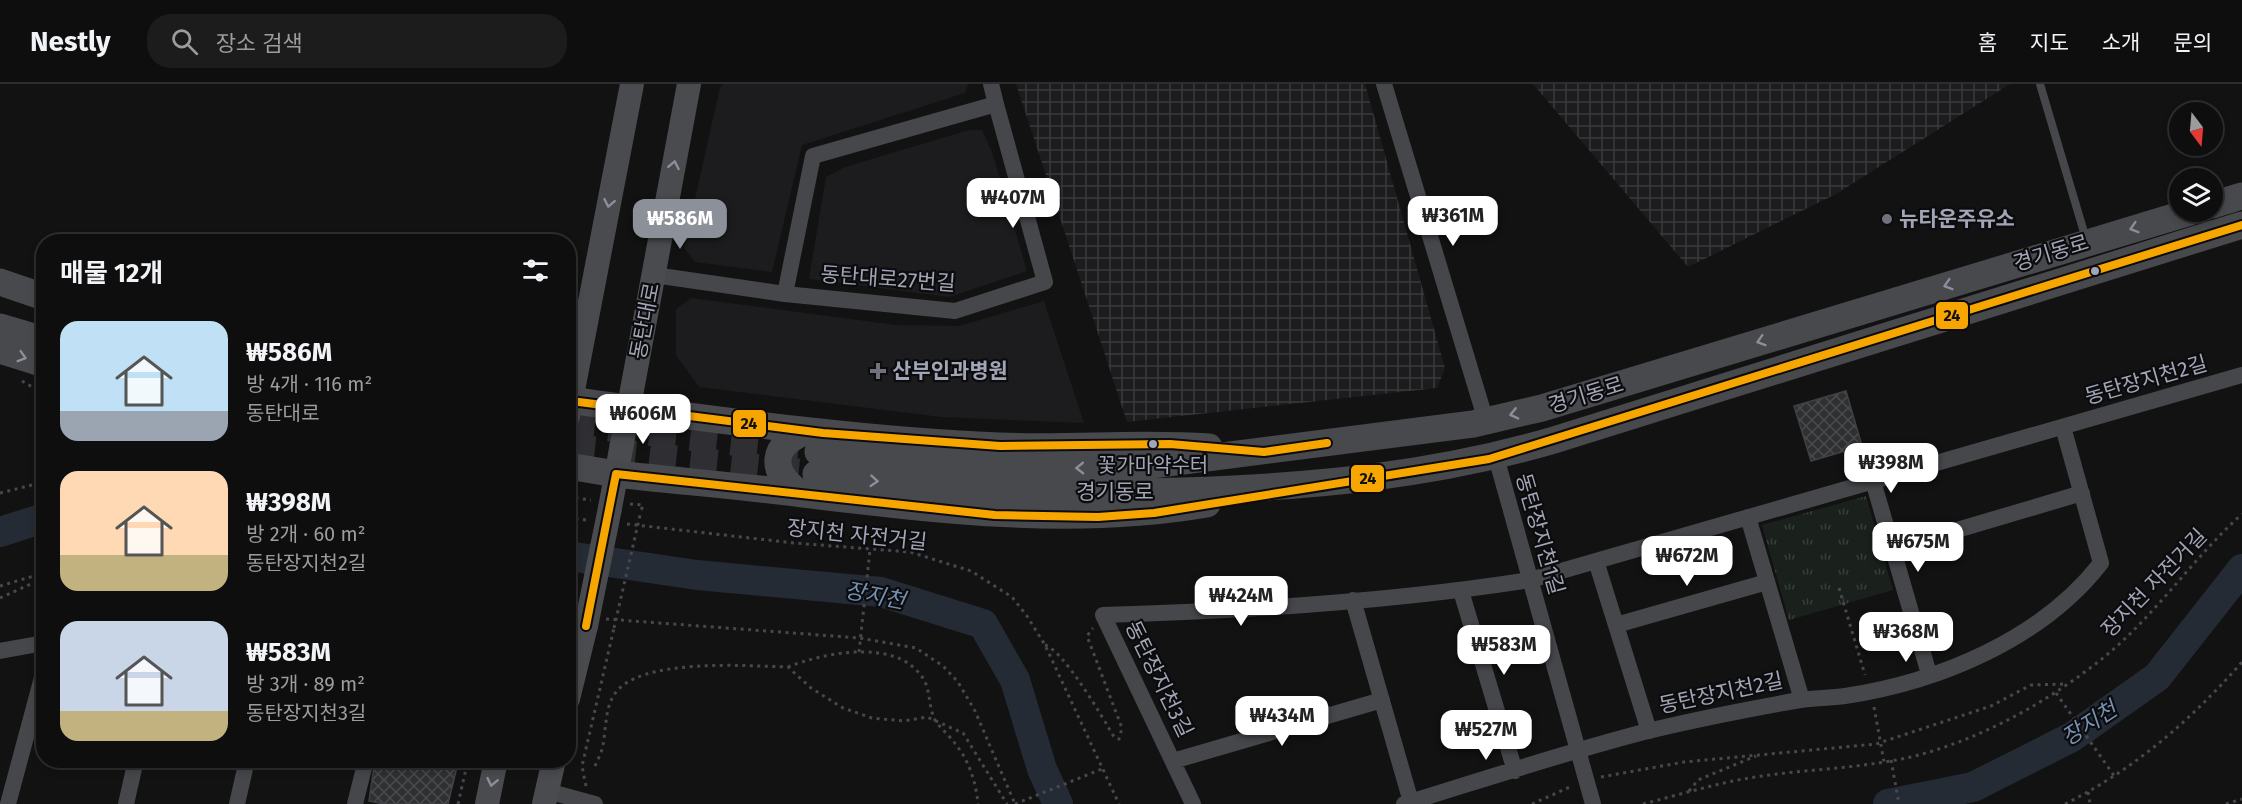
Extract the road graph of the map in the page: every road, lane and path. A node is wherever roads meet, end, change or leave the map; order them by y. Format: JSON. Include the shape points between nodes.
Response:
{"nodes":[{"id":1,"x":632,"y":84,"type":"edge"},
{"id":2,"x":689,"y":84,"type":"edge"},
{"id":3,"x":991,"y":84,"type":"edge"},
{"id":4,"x":1384,"y":84,"type":"edge"},
{"id":5,"x":2040,"y":84,"type":"edge"},
{"id":6,"x":996,"y":104,"type":"junction"},
{"id":7,"x":2242,"y":196,"type":"edge"},
{"id":8,"x":2223,"y":202,"type":"edge"},
{"id":9,"x":2169,"y":218,"type":"edge"},
{"id":10,"x":2242,"y":225,"type":"edge"},
{"id":11,"x":2088,"y":242,"type":"junction"},
{"id":12,"x":654,"y":275,"type":"junction"},
{"id":13,"x":0,"y":282,"type":"edge"},
{"id":14,"x":36,"y":294,"type":"edge"},
{"id":15,"x":785,"y":294,"type":"junction"},
{"id":16,"x":0,"y":302,"type":"edge"},
{"id":17,"x":36,"y":313,"type":"edge"},
{"id":18,"x":0,"y":327,"type":"edge"},
{"id":19,"x":36,"y":338,"type":"edge"},
{"id":20,"x":0,"y":350,"type":"edge"},
{"id":21,"x":36,"y":361,"type":"edge"},
{"id":22,"x":576,"y":375,"type":"edge"},
{"id":23,"x":2242,"y":375,"type":"edge"},
{"id":24,"x":576,"y":406,"type":"edge"},
{"id":25,"x":629,"y":408,"type":"junction"},
{"id":26,"x":1486,"y":421,"type":"junction"},
{"id":27,"x":2063,"y":427,"type":"junction"},
{"id":28,"x":1496,"y":457,"type":"junction"},
{"id":29,"x":810,"y":463,"type":"junction"},
{"id":30,"x":576,"y":467,"type":"edge"},
{"id":31,"x":616,"y":474,"type":"junction"},
{"id":32,"x":1873,"y":481,"type":"junction"},
{"id":33,"x":36,"y":484,"type":"edge"},
{"id":34,"x":0,"y":493,"type":"edge"},
{"id":35,"x":2082,"y":493,"type":"junction"},
{"id":36,"x":643,"y":505,"type":"dead end"},
{"id":37,"x":2242,"y":514,"type":"edge"},
{"id":38,"x":609,"y":517,"type":"junction"},
{"id":39,"x":1748,"y":517,"type":"junction"},
{"id":40,"x":576,"y":518,"type":"edge"},
{"id":41,"x":1893,"y":549,"type":"junction"},
{"id":42,"x":870,"y":550,"type":"junction"},
{"id":43,"x":1596,"y":561,"type":"junction"},
{"id":44,"x":36,"y":575,"type":"edge"},
{"id":45,"x":1530,"y":580,"type":"junction"},
{"id":46,"x":36,"y":582,"type":"edge"},
{"id":47,"x":1767,"y":582,"type":"junction"},
{"id":48,"x":0,"y":586,"type":"edge"},
{"id":49,"x":1839,"y":588,"type":"dead end"},
{"id":50,"x":1461,"y":591,"type":"junction"},
{"id":51,"x":0,"y":598,"type":"edge"},
{"id":52,"x":1353,"y":600,"type":"junction"},
{"id":53,"x":1103,"y":615,"type":"junction"},
{"id":54,"x":595,"y":622,"type":"junction"},
{"id":55,"x":1616,"y":625,"type":"junction"},
{"id":56,"x":860,"y":638,"type":"junction"},
{"id":57,"x":36,"y":644,"type":"edge"},
{"id":58,"x":1045,"y":645,"type":"junction"},
{"id":59,"x":0,"y":651,"type":"edge"},
{"id":60,"x":859,"y":652,"type":"junction"},
{"id":61,"x":2242,"y":662,"type":"edge"},
{"id":62,"x":788,"y":667,"type":"junction"},
{"id":63,"x":1929,"y":674,"type":"junction"},
{"id":64,"x":576,"y":676,"type":"edge"},
{"id":65,"x":1867,"y":682,"type":"dead end"},
{"id":66,"x":2068,"y":684,"type":"junction"},
{"id":67,"x":2056,"y":693,"type":"junction"},
{"id":68,"x":36,"y":700,"type":"edge"},
{"id":69,"x":1382,"y":700,"type":"junction"},
{"id":70,"x":1802,"y":700,"type":"junction"},
{"id":71,"x":1874,"y":706,"type":"dead end"},
{"id":72,"x":935,"y":720,"type":"junction"},
{"id":73,"x":1649,"y":731,"type":"junction"},
{"id":74,"x":1881,"y":742,"type":"junction"},
{"id":75,"x":1578,"y":751,"type":"junction"},
{"id":76,"x":1760,"y":754,"type":"junction"},
{"id":77,"x":1891,"y":760,"type":"junction"},
{"id":78,"x":1173,"y":761,"type":"junction"},
{"id":79,"x":1884,"y":762,"type":"junction"},
{"id":80,"x":595,"y":766,"type":"dead end"},
{"id":81,"x":134,"y":768,"type":"edge"},
{"id":82,"x":245,"y":768,"type":"edge"},
{"id":83,"x":364,"y":768,"type":"edge"},
{"id":84,"x":466,"y":768,"type":"edge"},
{"id":85,"x":494,"y":768,"type":"edge"},
{"id":86,"x":552,"y":768,"type":"edge"},
{"id":87,"x":1102,"y":768,"type":"junction"},
{"id":88,"x":1515,"y":771,"type":"junction"},
{"id":89,"x":2115,"y":777,"type":"junction"},
{"id":90,"x":1586,"y":779,"type":"junction"},
{"id":91,"x":587,"y":783,"type":"dead end"},
{"id":92,"x":1688,"y":792,"type":"junction"},
{"id":93,"x":2088,"y":792,"type":"junction"},
{"id":94,"x":546,"y":797,"type":"edge"},
{"id":95,"x":2242,"y":799,"type":"edge"},
{"id":96,"x":1592,"y":800,"type":"edge"},
{"id":97,"x":1408,"y":803,"type":"edge"},
{"id":98,"x":8,"y":804,"type":"edge"},
{"id":99,"x":126,"y":804,"type":"edge"},
{"id":100,"x":237,"y":804,"type":"edge"},
{"id":101,"x":355,"y":804,"type":"edge"},
{"id":102,"x":458,"y":804,"type":"edge"},
{"id":103,"x":487,"y":804,"type":"edge"},
{"id":104,"x":595,"y":804,"type":"edge"},
{"id":105,"x":978,"y":804,"type":"edge"},
{"id":106,"x":1007,"y":804,"type":"edge"},
{"id":107,"x":1015,"y":804,"type":"edge"},
{"id":108,"x":1119,"y":804,"type":"edge"},
{"id":109,"x":1193,"y":804,"type":"edge"},
{"id":110,"x":1532,"y":804,"type":"edge"},
{"id":111,"x":1643,"y":804,"type":"edge"},
{"id":112,"x":1899,"y":804,"type":"edge"},
{"id":113,"x":2065,"y":804,"type":"edge"},
{"id":114,"x":2090,"y":804,"type":"edge"},
{"id":115,"x":2226,"y":804,"type":"edge"}],
"edges":[{"from":1,"to":22,"type":"main road","one_way":true},
{"from":12,"to":2,"type":"main road","name":"동탄대로","one_way":true},
{"from":3,"to":6,"type":"street"},
{"from":4,"to":26,"type":"street"},
{"from":5,"to":11,"type":"lane"},
{"from":6,"to":15,"type":"street","name":"동탄대로27번길","via":[[813,156]]},
{"from":6,"to":15,"type":"street","name":"동탄대로27번길","via":[[1045,282],[955,311]]},
{"from":7,"to":8,"type":"main road"},
{"from":9,"to":11,"type":"main road","name":"경기동로","one_way":true},
{"from":10,"to":28,"type":"main road","name":"경기동로"},
{"from":11,"to":26,"type":"main road","name":"경기동로","one_way":true,"via":[[1542,408]]},
{"from":12,"to":15,"type":"street","name":"동탄대로27번길"},
{"from":12,"to":25,"type":"main road","name":"동탄대로"},
{"from":13,"to":14,"type":"main road"},
{"from":16,"to":17,"type":"main road"},
{"from":18,"to":19,"type":"main road"},
{"from":20,"to":21,"type":"main road","one_way":true},
{"from":23,"to":27,"type":"street","name":"동탄장지천2길"},
{"from":24,"to":25,"type":"main road"},
{"from":25,"to":29,"type":"main road"},
{"from":25,"to":31,"type":"main road","name":"동탄대로"},
{"from":26,"to":29,"type":"main road","name":"경기동로","one_way":true,"via":[[1264,452],[1170,444],[1000,446]]},
{"from":27,"to":32,"type":"street","name":"동탄장지천2길"},
{"from":27,"to":35,"type":"street","name":"동탄장지천2길"},
{"from":29,"to":28,"type":"main road","name":"경기동로","one_way":true,"via":[[995,514],[1098,517],[1154,513]]},
{"from":28,"to":45,"type":"street","name":"동탄장지천1길"},
{"from":29,"to":31,"type":"main road"},
{"from":30,"to":31,"type":"main road"},
{"from":31,"to":38,"type":"main road","name":"동탄대로"},
{"from":32,"to":39,"type":"street","name":"동탄장지천2길"},
{"from":32,"to":41,"type":"street"},
{"from":33,"to":34,"type":"path"},
{"from":35,"to":41,"type":"street"},
{"from":35,"to":63,"type":"street","name":"동탄장지천2길","via":[[2102,563],[2084,585],[2050,614],[1990,651]]},
{"from":36,"to":91,"type":"path","bridge":true,"via":[[582,766]]},
{"from":37,"to":66,"type":"path","name":"장지천 자전거길","via":[[2149,617]]},
{"from":38,"to":40,"type":"path","name":"장지천 자전거길"},
{"from":38,"to":42,"type":"path","name":"장지천 자전거길"},
{"from":38,"to":54,"type":"main road","name":"동탄대로","bridge":true},
{"from":39,"to":43,"type":"street","name":"동탄장지천2길"},
{"from":39,"to":47,"type":"street","name":"동탄장지천2길"},
{"from":41,"to":63,"type":"street"},
{"from":42,"to":56,"type":"path"},
{"from":42,"to":58,"type":"path","name":"장지천 자전거길","via":[[910,552],[971,571],[1012,597]]},
{"from":43,"to":45,"type":"street","name":"동탄장지천2길"},
{"from":43,"to":55,"type":"street","name":"동탄장지천2길"},
{"from":44,"to":48,"type":"path"},
{"from":45,"to":50,"type":"street","name":"동탄장지천3길"},
{"from":45,"to":75,"type":"street","name":"동탄장지천1길"},
{"from":46,"to":51,"type":"path"},
{"from":47,"to":55,"type":"street"},
{"from":47,"to":70,"type":"street","name":"동탄장지천2길"},
{"from":49,"to":65,"type":"path"},
{"from":50,"to":52,"type":"street","name":"동탄장지천3길"},
{"from":50,"to":88,"type":"street"},
{"from":52,"to":53,"type":"street","name":"동탄장지천3길","via":[[1230,611]]},
{"from":52,"to":69,"type":"street"},
{"from":53,"to":58,"type":"path","via":[[1087,636],[1122,728],[1119,739],[1067,666]]},
{"from":53,"to":78,"type":"street","name":"동탄장지천3길"},
{"from":54,"to":56,"type":"path"},
{"from":54,"to":64,"type":"main road","name":"동탄대로"},
{"from":55,"to":73,"type":"street","name":"동탄장지천2길"},
{"from":56,"to":60,"type":"path"},
{"from":56,"to":107,"type":"path","via":[[916,648],[958,682],[975,711]]},
{"from":57,"to":59,"type":"street"},
{"from":58,"to":87,"type":"path","name":"장지천 자전거길"},
{"from":60,"to":62,"type":"path","via":[[839,651]]},
{"from":60,"to":72,"type":"path","via":[[910,664],[930,691]]},
{"from":61,"to":89,"type":"path","via":[[2160,744]]},
{"from":62,"to":72,"type":"path","via":[[811,688],[843,708],[872,718]]},
{"from":62,"to":80,"type":"path","via":[[716,666],[650,672],[631,680],[614,694]]},
{"from":63,"to":70,"type":"street","name":"동탄장지천2길","via":[[1869,691]]},
{"from":66,"to":67,"type":"path","name":"장지천 자전거길"},
{"from":66,"to":74,"type":"path","via":[[2031,685],[1991,706]]},
{"from":67,"to":77,"type":"path","name":"장지천 자전거길","via":[[1958,742]]},
{"from":67,"to":89,"type":"path"},
{"from":68,"to":98,"type":"street"},
{"from":69,"to":78,"type":"street","name":"동탄장지천3길"},
{"from":69,"to":97,"type":"street"},
{"from":70,"to":73,"type":"street","name":"동탄장지천2길"},
{"from":71,"to":74,"type":"path"},
{"from":72,"to":105,"type":"path","via":[[961,750],[971,770]]},
{"from":72,"to":106,"type":"path","via":[[963,733]]},
{"from":73,"to":75,"type":"street","name":"동탄장지천2길"},
{"from":74,"to":76,"type":"path"},
{"from":74,"to":79,"type":"path"},
{"from":75,"to":88,"type":"street"},
{"from":75,"to":90,"type":"street","name":"동탄장지천1길"},
{"from":76,"to":90,"type":"path"},
{"from":76,"to":92,"type":"path","via":[[1698,780]]},
{"from":77,"to":79,"type":"path","name":"장지천 자전거길"},
{"from":77,"to":112,"type":"path"},
{"from":78,"to":109,"type":"street","name":"동탄장지천3길"},
{"from":79,"to":92,"type":"path","name":"장지천 자전거길","via":[[1748,778]]},
{"from":81,"to":99,"type":"street"},
{"from":82,"to":100,"type":"street"},
{"from":83,"to":101,"type":"street"},
{"from":84,"to":102,"type":"path"},
{"from":85,"to":103,"type":"main road","one_way":true},
{"from":86,"to":94,"type":"main road"},
{"from":87,"to":107,"type":"path"},
{"from":87,"to":108,"type":"path","name":"장지천 자전거길"},
{"from":88,"to":97,"type":"street"},
{"from":89,"to":93,"type":"path"},
{"from":90,"to":96,"type":"street","name":"동탄장지천1길"},
{"from":90,"to":110,"type":"path"},
{"from":92,"to":111,"type":"path","name":"장지천 자전거길"},
{"from":93,"to":113,"type":"path"},
{"from":93,"to":114,"type":"path"},
{"from":94,"to":104,"type":"street"},
{"from":95,"to":115,"type":"path"}]}
